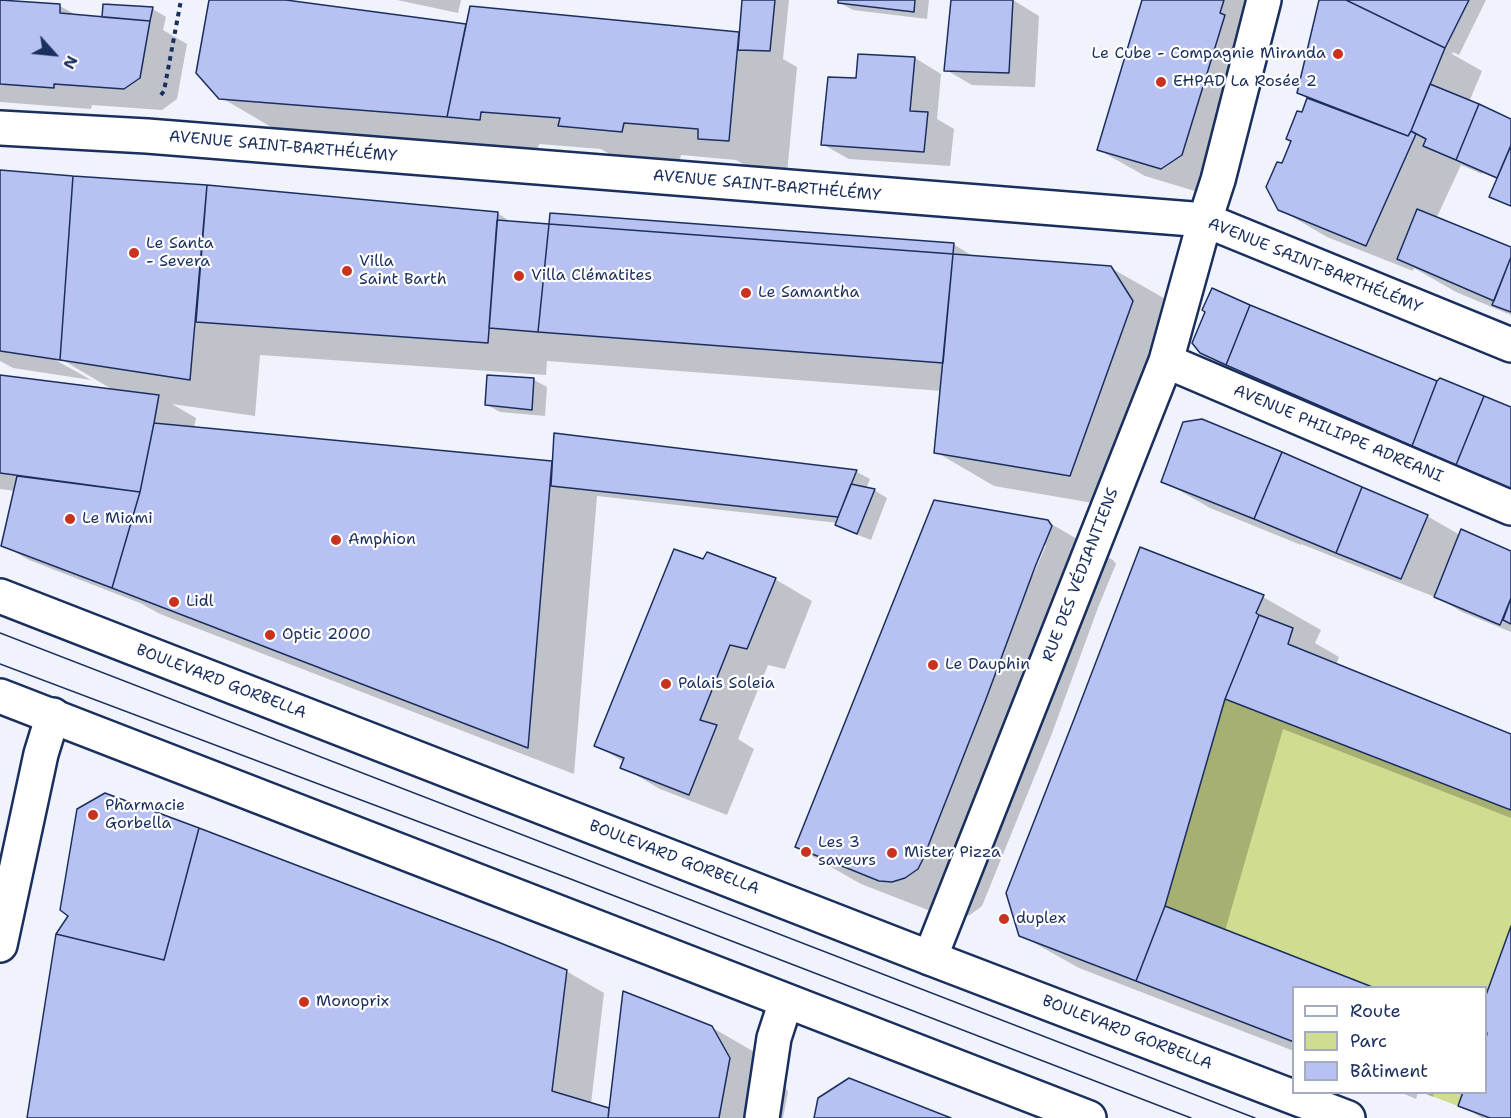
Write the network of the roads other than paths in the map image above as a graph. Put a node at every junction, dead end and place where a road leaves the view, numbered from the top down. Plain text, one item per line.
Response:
1 (1264, 0) edge
2 (0, 128) edge
3 (1205, 220) junction
4 (1511, 345) edge
5 (1166, 361) junction
6 (1511, 508) edge
7 (0, 596) edge
8 (0, 696) edge
9 (53, 715) junction
10 (0, 945) edge
11 (930, 958) junction
12 (786, 1001) junction
13 (1079, 1116) edge
14 (762, 1118) edge
15 (1348, 1118) edge

1 - 3 street, RUE DES VÉDIANTIENS
2 - 3 street, AVENUE SAINT-BARTHÉLÉMY
3 - 4 street, AVENUE SAINT-BARTHÉLÉMY
3 - 5 street, RUE DES VÉDIANTIENS
5 - 6 street, AVENUE PHILIPPE ADREANI
5 - 11 street, RUE DES VÉDIANTIENS
7 - 11 street, BOULEVARD GORBELLA
8 - 9 street
9 - 10 street
9 - 12 street
11 - 15 street, BOULEVARD GORBELLA
12 - 13 street
12 - 14 street

